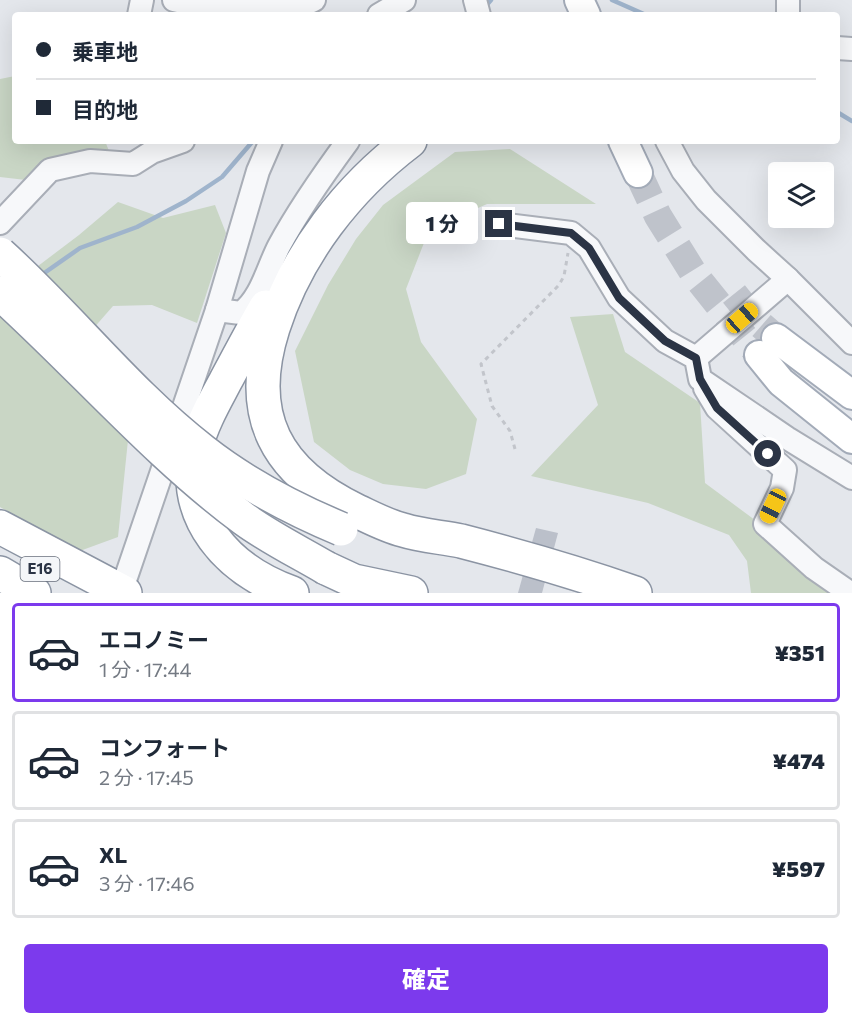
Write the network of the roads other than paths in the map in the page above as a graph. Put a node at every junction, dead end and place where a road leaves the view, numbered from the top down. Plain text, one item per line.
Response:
1 (314, 0) edge
2 (404, 0) edge
3 (183, 6) edge
4 (376, 9) edge
5 (259, 12) edge
6 (175, 144) edge
7 (270, 144) edge
8 (346, 144) edge
9 (380, 144) edge
10 (407, 144) edge
11 (629, 144) edge
12 (651, 155) edge
13 (0, 223) edge
14 (499, 224) dead end
15 (0, 254) edge
16 (788, 279) junction
17 (0, 293) edge
18 (216, 310) junction
19 (852, 343) edge
20 (698, 368) junction
21 (845, 405) edge
22 (852, 440) edge
23 (852, 478) edge
24 (0, 526) edge
25 (418, 534) junction
26 (0, 545) edge
27 (0, 573) edge
28 (597, 580) junction
29 (0, 586) edge
30 (124, 588) edge
31 (12, 593) edge
32 (34, 593) edge
33 (80, 593) edge
34 (292, 593) edge
35 (411, 593) edge
36 (635, 593) edge
37 (644, 593) edge
38 (850, 593) edge

1 - 5 street
2 - 4 street
3 - 5 street
6 - 13 street
7 - 18 street
8 - 18 street
9 - 34 highway
10 - 25 highway
11 - 12 main road
12 - 16 street
14 - 20 street
15 - 25 highway, bridge
16 - 19 street
16 - 20 street
17 - 35 highway, bridge
18 - 30 street
20 - 23 street
20 - 38 street
21 - 22 main road
24 - 30 highway
25 - 28 highway
26 - 33 highway, E16
27 - 32 highway, E16
28 - 36 highway
28 - 37 highway
29 - 31 highway

